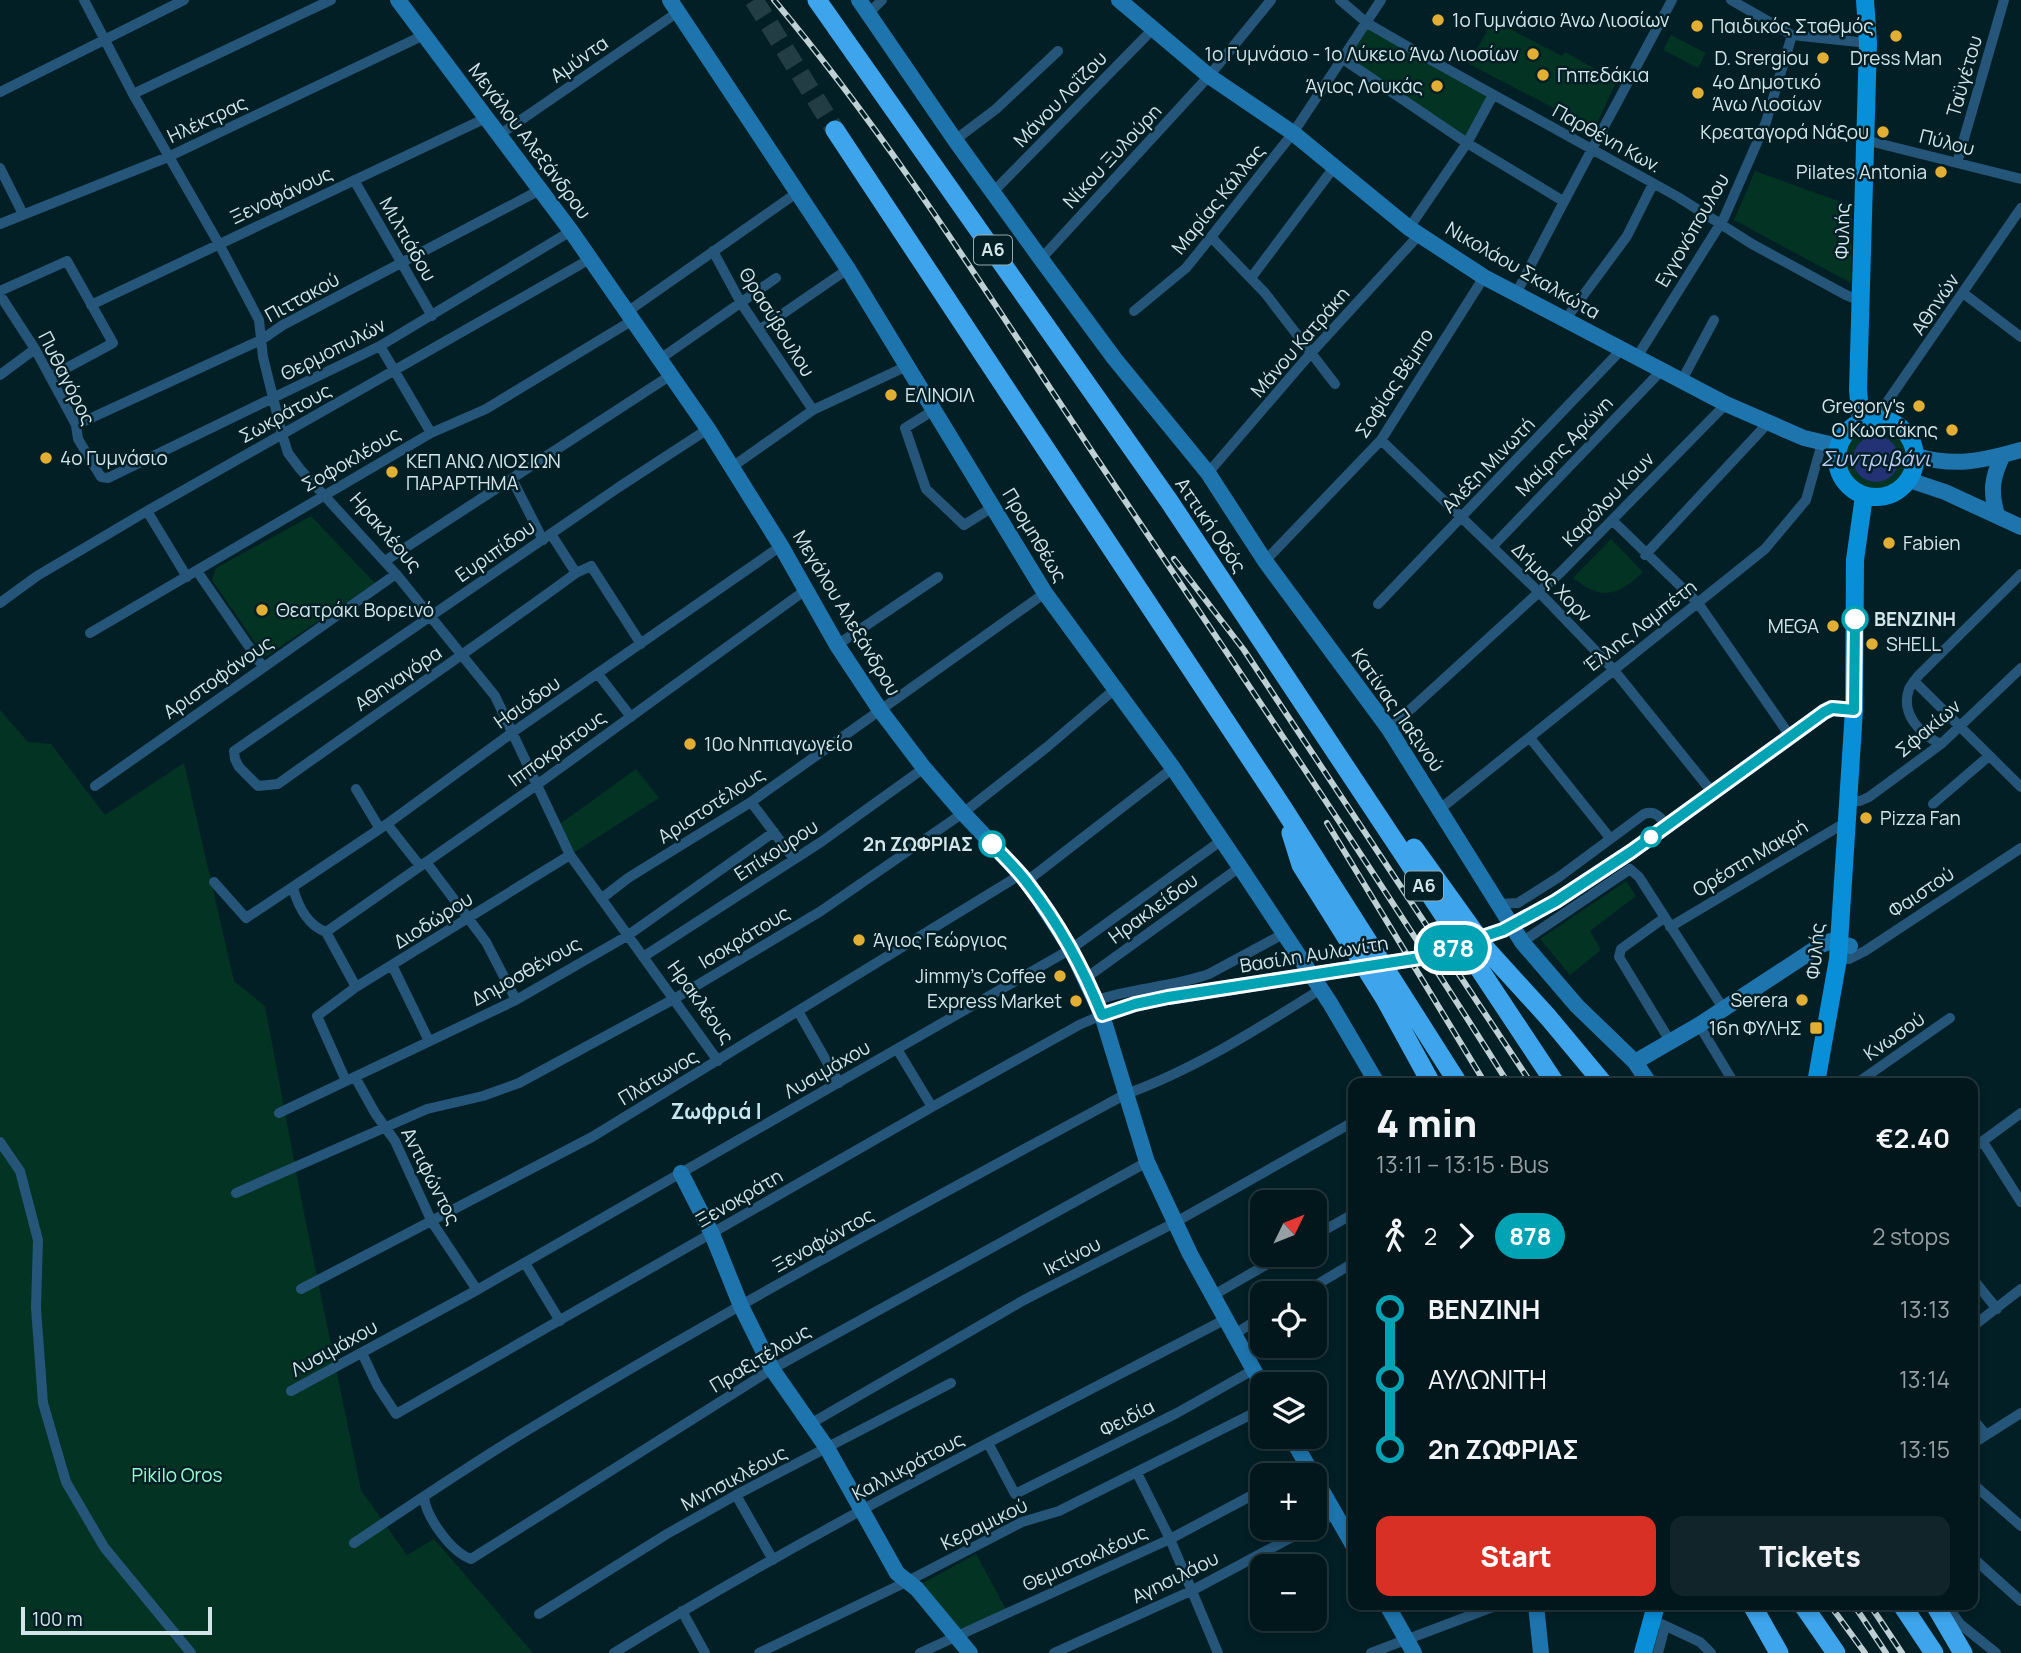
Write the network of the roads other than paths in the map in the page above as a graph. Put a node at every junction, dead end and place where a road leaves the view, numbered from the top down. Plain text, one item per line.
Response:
1 (83, 0) edge
2 (184, 0) edge
3 (331, 0) edge
4 (398, 0) edge
5 (817, 0) edge
6 (882, 0) edge
7 (1119, 0) edge
8 (1270, 0) edge
9 (1340, 0) edge
10 (1381, 0) edge
11 (1672, 0) edge
12 (1731, 0) edge
13 (1865, 0) edge
14 (2004, 0) edge
15 (674, 6) edge
16 (864, 7) edge
17 (1367, 23) junction
18 (1152, 30) junction
19 (424, 35) junction
20 (1792, 35) junction
21 (106, 41) junction
22 (1868, 43) junction
23 (1058, 51) dead end
24 (1343, 59) junction
25 (1209, 76) junction
26 (0, 92) edge
27 (133, 94) junction
28 (1493, 95) junction
29 (486, 118) junction
30 (835, 130) tunnel mouth
31 (1293, 133) junction
32 (499, 135) junction
33 (1865, 139) junction
34 (955, 140) junction
35 (1467, 143) junction
36 (1592, 150) junction
37 (168, 157) junction
38 (1957, 163) junction
39 (1335, 166) junction
40 (0, 169) edge
41 (2021, 179) edge
42 (354, 180) junction
43 (1653, 184) junction
44 (540, 190) junction
45 (798, 192) junction
46 (993, 192) junction
47 (1563, 201) junction
48 (2021, 208) edge
49 (23, 214) junction
50 (1721, 222) junction
51 (0, 224) edge
52 (571, 231) junction
53 (1414, 231) junction
54 (1212, 237) junction
55 (219, 244) junction
56 (713, 251) junction
57 (590, 259) junction
58 (1041, 259) junction
59 (402, 263) junction
60 (848, 269) junction
61 (1483, 277) junction
62 (776, 278) dead end
63 (1251, 278) junction
64 (0, 293) edge
65 (1964, 293) junction
66 (1516, 294) junction
67 (1861, 301) junction
68 (741, 303) junction
69 (91, 305) junction
70 (1134, 311) dead end
71 (432, 316) junction
72 (630, 316) junction
73 (1565, 320) junction
74 (1714, 320) dead end
75 (759, 330) junction
76 (2019, 331) edge
77 (261, 341) junction
78 (380, 346) junction
79 (34, 349) junction
80 (1311, 353) junction
81 (1630, 353) junction
82 (660, 359) junction
83 (907, 366) junction
84 (1662, 370) junction
85 (394, 372) junction
86 (0, 374) edge
87 (671, 375) junction
88 (50, 377) junction
89 (1682, 380) junction
90 (1335, 384) dead end
91 (273, 399) junction
92 (1726, 404) junction
93 (813, 410) junction
94 (934, 410) junction
95 (1868, 420) junction
96 (1769, 422) junction
97 (75, 425) junction
98 (708, 429) junction
99 (431, 433) junction
100 (282, 434) junction
101 (1381, 440) junction
102 (1830, 445) junction
103 (2021, 450) edge
104 (2003, 455) junction
105 (1916, 456) junction
106 (732, 467) junction
107 (1209, 473) junction
108 (101, 477) joint
109 (512, 479) junction
110 (1909, 480) junction
111 (325, 495) junction
112 (1864, 496) junction
113 (993, 507) junction
114 (147, 511) junction
115 (1997, 515) junction
116 (1461, 518) junction
117 (1612, 520) junction
118 (2021, 527) edge
119 (547, 537) junction
120 (781, 546) junction
121 (1492, 547) junction
122 (1646, 555) junction
123 (385, 561) junction
124 (1265, 561) junction
125 (197, 571) junction
126 (396, 573) junction
127 (576, 573) junction
128 (2021, 574) edge
129 (187, 578) junction
130 (938, 578) dead end
131 (807, 589) junction
132 (1539, 592) junction
133 (1045, 593) junction
134 (0, 603) edge
135 (1698, 603) junction
136 (1378, 604) dead end
137 (431, 618) junction
138 (90, 633) dead end
139 (641, 644) junction
140 (837, 645) junction
141 (462, 656) junction
142 (263, 667) junction
143 (2021, 668) edge
144 (1613, 669) junction
145 (598, 674) junction
146 (1914, 681) junction
147 (1293, 688) junction
148 (1115, 689) junction
149 (880, 710) junction
150 (1854, 710) junction
151 (631, 717) junction
152 (1960, 726) junction
153 (1388, 729) junction
154 (513, 733) junction
155 (1790, 736) junction
156 (1530, 738) junction
157 (1941, 744) junction
158 (234, 751) joint
159 (1990, 756) junction
160 (925, 768) junction
161 (1173, 768) junction
162 (538, 784) junction
163 (95, 786) dead end
164 (2021, 787) edge
165 (356, 789) dead end
166 (1712, 792) junction
167 (751, 802) junction
168 (1849, 802) junction
169 (1933, 804) dead end
170 (1283, 808) junction
171 (1440, 809) junction
172 (962, 813) junction
173 (1848, 821) junction
174 (1667, 825) junction
175 (383, 826) junction
176 (774, 832) junction
177 (1610, 838) junction
178 (1222, 840) junction
179 (2021, 848) edge
180 (570, 855) junction
181 (794, 859) junction
182 (423, 864) junction
183 (1240, 867) junction
184 (1023, 878) junction
185 (214, 882) dead end
186 (293, 888) junction
187 (601, 899) junction
188 (1497, 904) junction
189 (468, 919) junction
190 (1667, 922) junction
191 (326, 932) junction
192 (1285, 933) junction
193 (627, 936) junction
194 (1522, 943) junction
195 (1071, 949) junction
196 (1844, 952) junction
197 (643, 957) junction
198 (393, 967) junction
199 (1086, 978) junction
200 (356, 988) junction
201 (1321, 989) junction
202 (674, 999) junction
203 (516, 1000) junction
204 (1099, 1008) junction
205 (1723, 1008) junction
206 (798, 1011) junction
207 (317, 1016) joint
208 (1950, 1018) dead end
209 (1699, 1025) junction
210 (429, 1041) junction
211 (1670, 1041) junction
212 (897, 1049) junction
213 (718, 1061) junction
214 (1635, 1062) junction
215 (1374, 1078) edge
216 (1428, 1078) edge
217 (1455, 1078) edge
218 (1553, 1078) edge
219 (1599, 1078) edge
220 (1646, 1078) edge
221 (1731, 1078) edge
222 (1817, 1078) edge
223 (1827, 1078) edge
224 (1864, 1078) edge
225 (350, 1079) junction
226 (839, 1083) junction
227 (1126, 1094) junction
228 (932, 1107) junction
229 (279, 1113) dead end
230 (2021, 1113) edge
231 (1348, 1125) edge
232 (387, 1128) junction
233 (0, 1142) edge
234 (1983, 1142) junction
235 (1978, 1145) edge
236 (1147, 1162) junction
237 (681, 1173) junction
238 (236, 1193) dead end
239 (2021, 1202) edge
240 (1348, 1217) edge
241 (432, 1222) junction
242 (1174, 1223) junction
243 (1327, 1229) edge
244 (712, 1234) junction
245 (525, 1263) junction
246 (1262, 1267) edge
247 (1348, 1267) edge
248 (1324, 1281) edge
249 (1978, 1285) edge
250 (301, 1289) dead end
251 (2021, 1289) edge
252 (477, 1290) junction
253 (1212, 1296) junction
254 (741, 1306) junction
255 (1997, 1309) junction
256 (1224, 1320) junction
257 (560, 1321) junction
258 (1978, 1323) edge
259 (1250, 1324) edge
260 (1233, 1335) junction
261 (362, 1353) junction
262 (772, 1369) junction
263 (1253, 1370) joint
264 (951, 1383) dead end
265 (291, 1391) dead end
266 (1250, 1415) edge
267 (2020, 1416) edge
268 (810, 1424) junction
269 (1978, 1426) edge
270 (1986, 1436) junction
271 (1978, 1441) edge
272 (988, 1443) junction
273 (827, 1448) junction
274 (1137, 1473) junction
275 (1978, 1488) edge
276 (736, 1495) junction
277 (1250, 1496) edge
278 (424, 1497) junction
279 (1327, 1500) edge
280 (863, 1509) junction
281 (1335, 1514) junction
282 (1327, 1518) edge
283 (2021, 1526) edge
284 (1348, 1536) edge
285 (1170, 1539) junction
286 (1287, 1540) edge
287 (354, 1543) dead end
288 (773, 1560) junction
289 (1978, 1562) edge
290 (906, 1582) junction
291 (1193, 1590) junction
292 (2021, 1601) edge
293 (1390, 1610) edge
294 (1487, 1610) edge
295 (1537, 1610) edge
296 (1755, 1610) edge
297 (1806, 1610) edge
298 (1905, 1610) edge
299 (1938, 1610) edge
300 (1950, 1610) edge
301 (682, 1611) junction
302 (538, 1614) dead end
303 (1658, 1614) edge
304 (957, 1635) junction
305 (1410, 1646) edge
306 (191, 1653) edge
307 (614, 1653) edge
308 (705, 1653) edge
309 (759, 1653) edge
310 (920, 1653) edge
311 (970, 1653) edge
312 (1054, 1653) edge
313 (1218, 1653) edge
314 (1371, 1653) edge
315 (1541, 1653) edge
316 (1643, 1653) edge
317 (1658, 1653) edge
318 (1712, 1653) edge
319 (1779, 1653) edge
320 (1836, 1653) edge
321 (1934, 1653) edge
322 (1963, 1653) edge
323 (1996, 1653) edge

1 - 21 street, Ηρακλέους
2 - 21 street
3 - 27 street
4 - 19 street, Μεγάλου Αλεξάνδρου
5 - 147 highway, Αττική Οδός / Α6
6 - 16 street
7 - 18 street, Νικολάου Σκαλκώτα
8 - 25 street, Νίκου Ξυλούρη
9 - 17 street, Παρθένη Κων.
10 - 17 street, Μαρίας Κάλλας
11 - 36 street
12 - 20 street
13 - 22 main road, Φυλής
14 - 38 street, Ταϋγέτου
15 - 32 street, Αμύντα
15 - 45 street, Προμηθέως
16 - 34 street, Κατίνας Παξινού
17 - 24 street, Μαρίας Κάλλας
17 - 28 street, Παρθένη Κων.
18 - 25 street, Νικολάου Σκαλκώτα
18 - 46 street, Μάνου Λοΐζου
19 - 29 street, Μεγάλου Αλεξάνδρου
19 - 37 street, Ηλέκτρας
20 - 22 street
20 - 50 street, Εγγονόπουλου
21 - 26 street
21 - 27 street, Ηρακλέους
22 - 33 main road, Φυλής
23 - 34 street
24 - 31 street, Μαρίας Κάλλας
24 - 35 street
25 - 31 street, Νικολάου Σκαλκώτα
25 - 58 street, Νίκου Ξυλούρη
27 - 37 street, Ηρακλέους
28 - 35 street, Μάνου Κατράκη
28 - 36 street, Παρθένη Κων.
29 - 32 street, Μεγάλου Αλεξάνδρου
29 - 42 street, Ξενοφάνους
30 - 170 highway
31 - 39 street, Νικολάου Σκαλκώτα
31 - 54 street, Μαρίας Κάλλας
32 - 44 street, Μεγάλου Αλεξάνδρου
33 - 38 street, Πύλου
33 - 67 main road, Φυλής
34 - 46 street, Κατίνας Παξινού
35 - 47 street
35 - 53 street, Μάνου Κατράκη
36 - 43 street, Παρθένη Κων.
36 - 47 street
37 - 49 street, Ηλέκτρας
37 - 55 street, Ηρακλέους
38 - 41 street, Πύλου
39 - 53 street, Νικολάου Σκαλκώτα
39 - 63 street
40 - 49 street
42 - 55 street, Ξενοφάνους
42 - 59 street, Μιλτιάδου
43 - 50 street, Παρθένη Κων.
43 - 73 street
44 - 52 street, Μεγάλου Αλεξάνδρου
44 - 59 street, Πιττακού
45 - 56 street, Σοφοκλέους
45 - 60 street, Προμηθέως
46 - 58 street, Κατίνας Παξινού
47 - 66 street
48 - 65 street, Αθηνών
49 - 51 street, Ηλέκτρας
50 - 67 street, Παρθένη Κων.
50 - 81 street, Εγγονόπουλου
52 - 57 street, Μεγάλου Αλεξάνδρου
52 - 71 street, Θερμοπυλών
53 - 61 street, Νικολάου Σκαλκώτα
53 - 80 street, Μάνου Κατράκη
54 - 63 street
54 - 70 street, Μαρίας Κάλλας
55 - 69 street, Ξενοφάνους
55 - 77 street, Ηρακλέους
56 - 68 street, Θρασύβουλου
56 - 72 street, Σοφοκλέους
57 - 72 street, Μεγάλου Αλεξάνδρου
57 - 85 street, Σωκράτους
58 - 107 street, Κατίνας Παξινού
59 - 71 street, Μιλτιάδου
59 - 77 street, Πιττακού
60 - 75 street
60 - 83 street, Προμηθέως
61 - 66 street, Νικολάου Σκαλκώτα
61 - 101 street, Σοφίας Βέμπο
62 - 68 street
63 - 80 street
64 - 69 street
64 - 79 street, Πυθαγόρος
65 - 76 street
65 - 95 street, Αθηνών
66 - 73 street, Νικολάου Σκαλκώτα
67 - 95 main road, Φυλής
68 - 75 street, Θρασύβουλου
68 - 82 street
69 - 88 street
71 - 78 street, Θερμοπυλών
72 - 82 street, Μεγάλου Αλεξάνδρου
72 - 99 street, Σοφοκλέους
73 - 81 street, Νικολάου Σκαλκώτα
74 - 89 street
75 - 93 street, Θρασύβουλου
77 - 91 street, Ηρακλέους
77 - 97 street, Πιττακού
78 - 85 street
78 - 91 street, Θερμοπυλών
79 - 86 street
79 - 88 street, Πυθαγόρος
80 - 90 street
80 - 107 street, Μάνου Κατράκη
81 - 84 street, Νικολάου Σκαλκώτα
81 - 116 street, Αλέξη Μινωτή
82 - 87 street, Μεγάλου Αλεξάνδρου
83 - 93 street
83 - 94 street, Προμηθέως
84 - 89 street, Νικολάου Σκαλκώτα
84 - 121 street, Μαίρης Αρώνη
85 - 99 street
85 - 100 street, Σωκράτους
87 - 98 street, Μεγάλου Αλεξάνδρου
87 - 109 street
88 - 97 street, Πυθαγόρος
89 - 92 street, Νικολάου Σκαλκώτα
91 - 100 street, Ηρακλέους
91 - 108 street, Θερμοπυλών
92 - 96 street, Νικολάου Σκαλκώτα
92 - 117 street, Καρόλου Κουν
93 - 106 street
94 - 113 street, Προμηθέως
94 - 113 street
95 - 102 main road
95 - 105 main road
96 - 102 street, Νικολάου Σκαλκώτα
96 - 122 street
97 - 108 street, Πυθαγόρος
98 - 106 street, Μεγάλου Αλεξάνδρου
98 - 119 street, Ευριπίδου
99 - 111 street, Σοφοκλέους
100 - 111 street, Ηρακλέους
100 - 114 street, Σωκράτους
101 - 116 street, Δήμος Χορν
101 - 124 street, Σοφίας Βέμπο
102 - 112 main road
102 - 135 street, Έλλης Λαμπέτη
103 - 104 street
104 - 105 street
104 - 115 street
105 - 110 main road
106 - 120 street, Μεγάλου Αλεξάνδρου
107 - 124 street, Κατίνας Παξινού
109 - 119 street
109 - 123 street
110 - 112 main road
110 - 115 street
111 - 123 street, Ηρακλέους
111 - 125 street, Σοφοκλέους
112 - 150 main road, Φυλής
113 - 133 street, Προμηθέως
114 - 129 street
114 - 134 street, Σωκράτους
115 - 118 street
116 - 121 street, Δήμος Χορν
116 - 136 street, Αλέξη Μινωτή
117 - 122 street
117 - 132 street, Καρόλου Κουν
119 - 127 street
119 - 137 street, Ευριπίδου
120 - 131 street, Μεγάλου Αλεξάνδρου
120 - 139 street, Ησιόδου
121 - 132 street, Δήμος Χορν
122 - 135 street
123 - 126 street, Ηρακλέους
124 - 153 street, Κατίνας Παξινού
125 - 129 street, Σοφοκλέους
125 - 142 street
126 - 137 street, Ηρακλέους
126 - 142 street, Αριστοφάνους
127 - 139 street, Αθηναγόρα
127 - 141 street, Αθηναγόρα
128 - 146 street
129 - 138 street, Σοφοκλέους
130 - 140 street
131 - 140 street, Μεγάλου Αλεξάνδρου
131 - 151 street, Ιπποκράτους
132 - 144 street, Δήμος Χορν
132 - 153 street, Καρόλου Κουν
133 - 148 street, Προμηθέως
133 - 149 street, Αριστοτέλους
135 - 144 street, Έλλης Λαμπέτη
135 - 155 street
137 - 141 street, Ηρακλέους
137 - 158 street, Ευριπίδου
139 - 145 street, Ησιόδου
140 - 149 street, Μεγάλου Αλεξάνδρου
141 - 154 street, Ηρακλέους
141 - 158 street, Αθηναγόρα
142 - 163 street, Αριστοφάνους
143 - 152 street, Σφακίων
144 - 156 street, Έλλης Λαμπέτη
144 - 166 street, Δήμος Χορν
145 - 151 street
145 - 154 street, Ησιόδου
146 - 152 street
146 - 157 street
147 - 218 highway, Αττική Οδός / Α6
147 - 219 highway
148 - 161 street, Προμηθέως
148 - 172 street, Ισοκράτους
149 - 160 street, Μεγάλου Αλεξάνδρου
149 - 167 street, Αριστοτέλους
150 - 155 street, Βασίλη Αυλωνίτη
150 - 168 main road, Φυλής
151 - 162 street, Ιπποκράτους
152 - 157 street, Σφακίων
152 - 159 street
153 - 171 street, Κατίνας Παξινού
154 - 162 street, Ηρακλέους
154 - 175 street, Ησιόδου
155 - 166 street, Βασίλη Αυλωνίτη
156 - 171 street, Έλλης Λαμπέτη
156 - 177 street
157 - 168 street, Σφακίων
159 - 164 street
159 - 169 street
160 - 172 street, Μεγάλου Αλεξάνδρου
160 - 181 street, Επίκουρου
161 - 178 street, Προμηθέως
161 - 184 street, Πλάτωνος
162 - 180 street, Ηρακλέους
162 - 182 street, Ιπποκράτους
165 - 175 street
166 - 174 street, Βασίλη Αυλωνίτη
167 - 176 street
167 - 187 street, Αριστοτέλους
168 - 173 main road, Φυλής
170 - 216 highway
170 - 217 highway
171 - 188 street, Κατίνας Παξινού
172 - 184 street, Μεγάλου Αλεξάνδρου
172 - 202 street, Ισοκράτους
173 - 190 street, Ορέστη Μακρή
173 - 196 main road, Φυλής
174 - 177 street
174 - 204 street, Βασίλη Αυλωνίτη
175 - 182 street
175 - 186 street, Ησιόδου
176 - 181 street
176 - 193 street, Δημοσθένους
177 - 188 street
178 - 183 street, Προμηθέως
178 - 195 street, Λυσιμάχου
179 - 196 street, Φαιστού
180 - 187 street, Ηρακλέους
180 - 189 street, Διοδώρου
181 - 197 street, Επίκουρου
182 - 189 street
182 - 191 street, Ιπποκράτους
183 - 192 street, Προμηθέως
183 - 199 street, Ηρακλείδου
184 - 195 street, Μεγάλου Αλεξάνδρου
184 - 206 street, Πλάτωνος
185 - 186 street, Ησιόδου
186 - 191 street
187 - 193 street, Ηρακλέους
188 - 194 street, Κατίνας Παξινού
189 - 198 street, Διοδώρου
189 - 203 street
190 - 194 street
190 - 205 street
190 - 211 street, Ορέστη Μακρή
191 - 200 street
192 - 201 street, Προμηθέως
192 - 204 street, Ξενοκράτη
193 - 197 street, Ηρακλέους
193 - 203 street, Δημοσθένους
194 - 214 street, Κατίνας Παξινού
195 - 199 street, Μεγάλου Αλεξάνδρου
195 - 212 street, Λυσιμάχου
196 - 205 street
196 - 222 main road, Φυλής
196 - 223 main road, Φυλής
197 - 202 street, Ηρακλέους
198 - 200 street, Διοδώρου
198 - 210 street
199 - 204 street, Μεγάλου Αλεξάνδρου
200 - 207 street, Διοδώρου
201 - 215 street, Προμηθέως
201 - 227 street, Ξενοφώντος
202 - 213 street, Ηρακλέους
202 - 232 street, Ισοκράτους
203 - 210 street, Δημοσθένους
204 - 227 street, Μεγάλου Αλεξάνδρου
204 - 228 street, Ξενοκράτη
205 - 209 street
206 - 213 street, Πλάτωνος
206 - 226 street
207 - 225 street, Αντιφώντος
208 - 224 street, Κνωσού
209 - 211 street
209 - 221 street
210 - 225 street, Δημοσθένους
211 - 214 street
212 - 226 street, Λυσιμάχου
212 - 228 street
213 - 241 street, Πλάτωνος
214 - 220 street, Κατίνας Παξινού
225 - 229 street, Δημοσθένους
225 - 232 street, Αντιφώντος
226 - 237 street, Λυσιμάχου
227 - 236 street, Μεγάλου Αλεξάνδρου
227 - 254 street, Ξενοφώντος
228 - 244 street, Ξενοκράτη
230 - 234 street
231 - 242 street, Ικτίνου
232 - 238 street, Ισοκράτους
232 - 241 street, Αντιφώντος
233 - 306 street
234 - 235 street
234 - 239 street
236 - 242 street, Μεγάλου Αλεξάνδρου
236 - 262 street, Πραξιτέλους
237 - 244 street
237 - 245 street, Λυσιμάχου
240 - 243 street
241 - 250 street, Πλάτωνος
241 - 252 street, Αντιφώντος
242 - 253 street, Μεγάλου Αλεξάνδρου
242 - 268 street, Ικτίνου
244 - 254 street
244 - 257 street, Ξενοκράτη
245 - 252 street, Λυσιμάχου
245 - 257 street
246 - 253 street
247 - 248 street
249 - 255 street
251 - 255 street
252 - 261 street, Λυσιμάχου
253 - 256 street, Μεγάλου Αλεξάνδρου
254 - 262 street
254 - 278 street, Ξενοφώντος
255 - 258 street
256 - 260 street, Μεγάλου Αλεξάνδρου
256 - 272 street, Καλλικράτους
257 - 261 street, Ξενοκράτη
259 - 260 street
260 - 263 street, Μεγάλου Αλεξάνδρου
261 - 265 street, Λυσιμάχου
262 - 268 street
262 - 278 street, Πραξιτέλους
263 - 272 street, Φειδία
264 - 273 street, Μνησικλέους
266 - 274 street, Κεραμικού
267 - 270 street
268 - 273 street
269 - 270 street
270 - 271 street
272 - 280 street, Καλλικράτους
273 - 276 street, Μνησικλέους
273 - 280 street
274 - 285 street
274 - 290 street, Κεραμικού
275 - 283 street
276 - 288 street
276 - 302 street, Μνησικλέους
277 - 285 street, Θεμιστοκλέους
278 - 287 street, Ξενοφώντος
279 - 281 street
280 - 288 street, Καλλικράτους
280 - 290 street
281 - 282 street
281 - 284 street
285 - 291 street
285 - 304 street, Θεμιστοκλέους
286 - 291 street, Αγησιλάου
288 - 301 street, Καλλικράτους
289 - 292 street
290 - 304 street
290 - 309 street, Κεραμικού
291 - 312 street, Αγησιλάου
291 - 313 street
293 - 305 street
294 - 305 street
295 - 315 street
296 - 319 highway
297 - 320 highway
298 - 321 highway
299 - 322 highway
300 - 323 street
301 - 307 street, Καλλικράτους
301 - 308 street
303 - 316 main road
303 - 317 street
303 - 318 street
304 - 310 street, Θεμιστοκλέους
304 - 311 street
305 - 314 street

